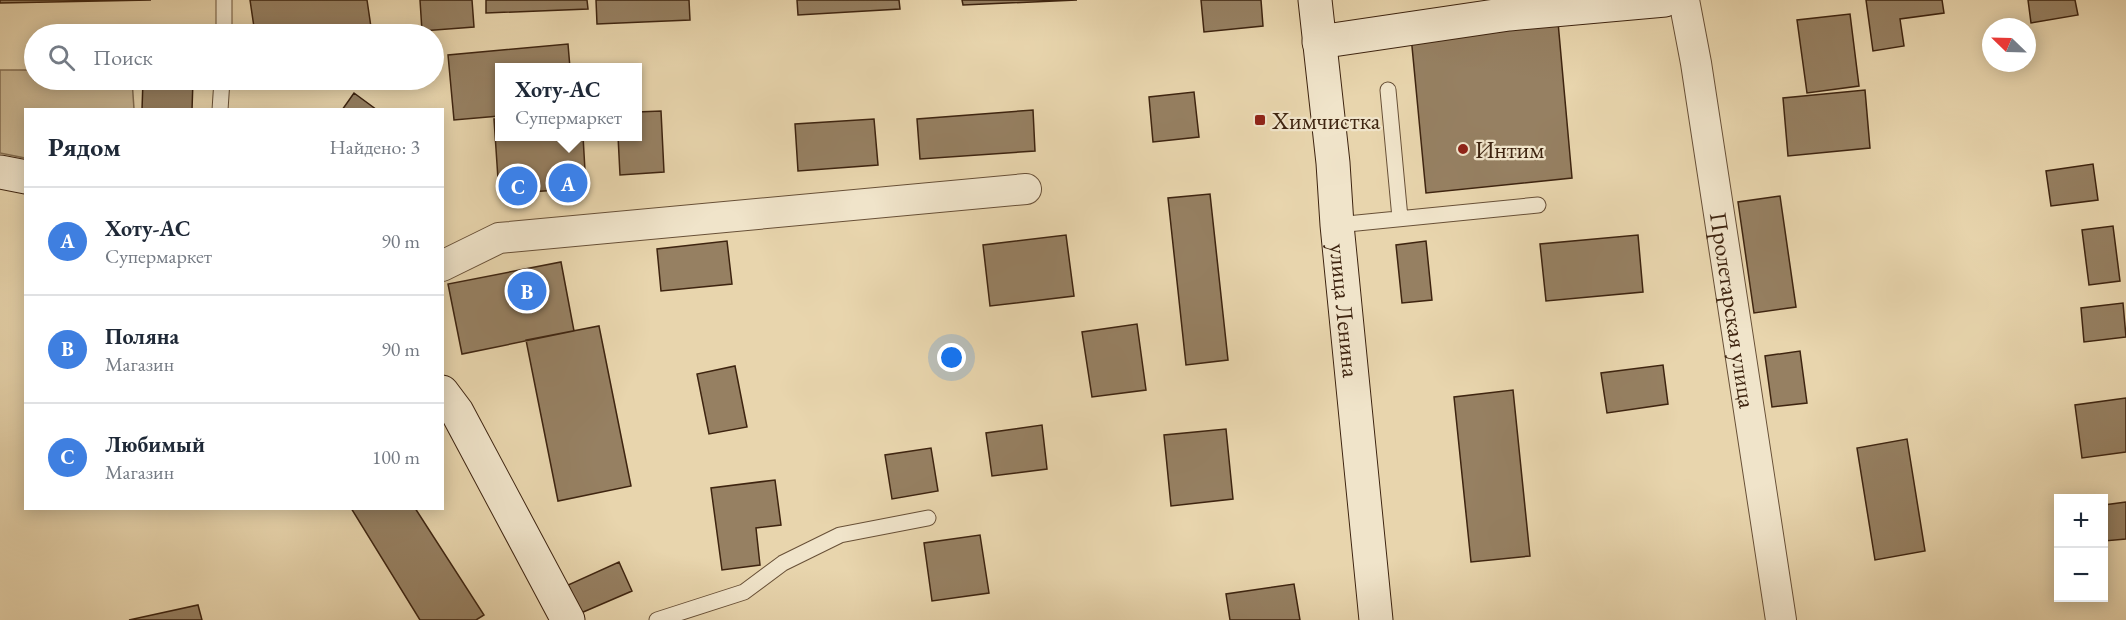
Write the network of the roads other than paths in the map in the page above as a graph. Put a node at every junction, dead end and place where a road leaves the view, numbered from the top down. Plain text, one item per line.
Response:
1 (224, 0) edge
2 (1315, 0) edge
3 (1665, 0) edge
4 (1684, 0) edge
5 (1509, 7) edge
6 (224, 24) edge
7 (1319, 42) junction
8 (221, 90) edge
9 (1388, 90) dead end
10 (220, 108) edge
11 (0, 172) edge
12 (24, 177) edge
13 (1026, 189) dead end
14 (1538, 205) dead end
15 (1400, 218) junction
16 (1337, 225) junction
17 (444, 265) edge
18 (444, 395) edge
19 (928, 518) dead end
20 (568, 620) edge
21 (657, 620) edge
22 (1376, 620) edge
23 (1781, 620) edge

1 - 6 lane
2 - 7 main road, улица Ленина
3 - 5 main road
4 - 23 street, Пролетарская улица
5 - 7 main road
7 - 16 main road, улица Ленина
8 - 10 lane
9 - 15 lane
11 - 12 main road
13 - 17 street
14 - 15 lane
15 - 16 lane
16 - 22 main road, улица Ленина
18 - 20 main road
19 - 21 lane

